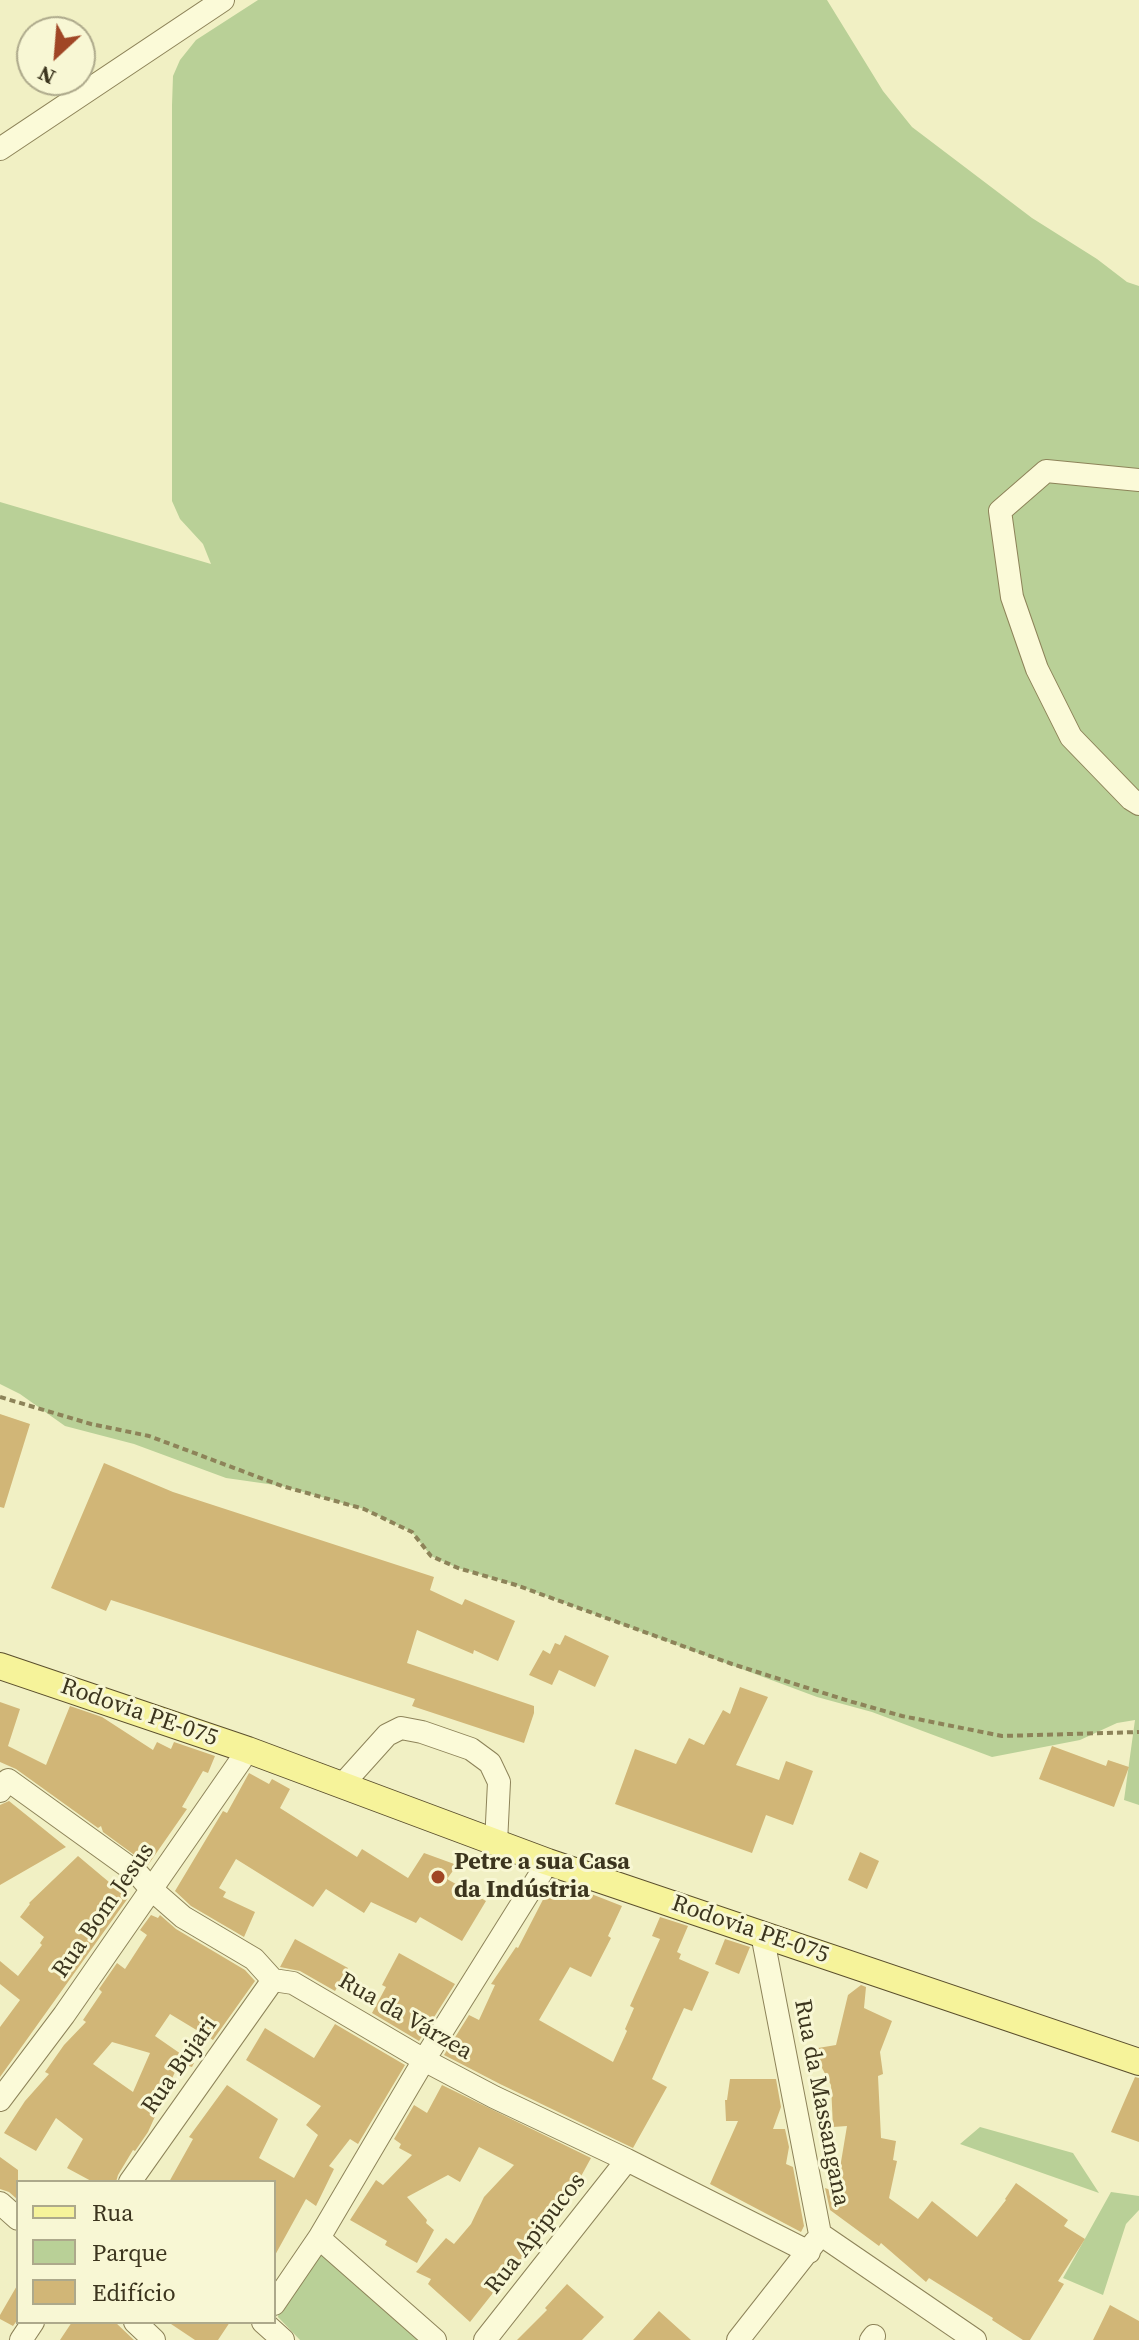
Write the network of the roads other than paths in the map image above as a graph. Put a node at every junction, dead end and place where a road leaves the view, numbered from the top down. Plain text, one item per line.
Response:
1 (223, 0) edge
2 (0, 149) edge
3 (1139, 480) edge
4 (1139, 804) edge
5 (0, 1666) edge
6 (248, 1750) junction
7 (342, 1785) junction
8 (4, 1786) edge
9 (496, 1843) junction
10 (548, 1862) junction
11 (151, 1889) junction
12 (762, 1934) junction
13 (273, 1980) junction
14 (424, 2060) junction
15 (1139, 2062) edge
16 (0, 2100) edge
17 (627, 2160) junction
18 (131, 2180) edge
19 (0, 2203) edge
20 (16, 2217) edge
21 (319, 2238) junction
22 (814, 2243) junction
23 (276, 2301) edge
24 (137, 2324) edge
25 (261, 2324) edge
26 (265, 2324) edge
27 (154, 2340) edge
28 (248, 2340) edge
29 (283, 2340) edge
30 (435, 2340) edge
31 (485, 2340) edge
32 (738, 2340) edge
33 (975, 2340) edge

1 - 2 street
3 - 4 street
5 - 6 main road, Rodovia PE-075
6 - 7 main road, Rodovia PE-075
6 - 11 street, Rua Bom Jesus
7 - 9 main road, Rodovia PE-075
7 - 9 street
8 - 11 street, Rua da Várzea
9 - 10 main road, Rodovia PE-075
10 - 12 main road, Rodovia PE-075
10 - 14 street
11 - 13 street, Rua da Várzea
11 - 16 street, Rua Bom Jesus
12 - 15 main road, Rodovia PE-075
12 - 22 street, Rua da Massangana
13 - 14 street, Rua da Várzea
13 - 18 street, Rua Bujari
14 - 17 street, Rua da Várzea
14 - 21 street
17 - 22 street, Rua da Várzea
17 - 31 street, Rua Apipucos
19 - 20 street
21 - 23 street
21 - 30 street
22 - 32 street
22 - 33 street, Rua da Várzea
24 - 27 street
25 - 28 street
26 - 29 street

